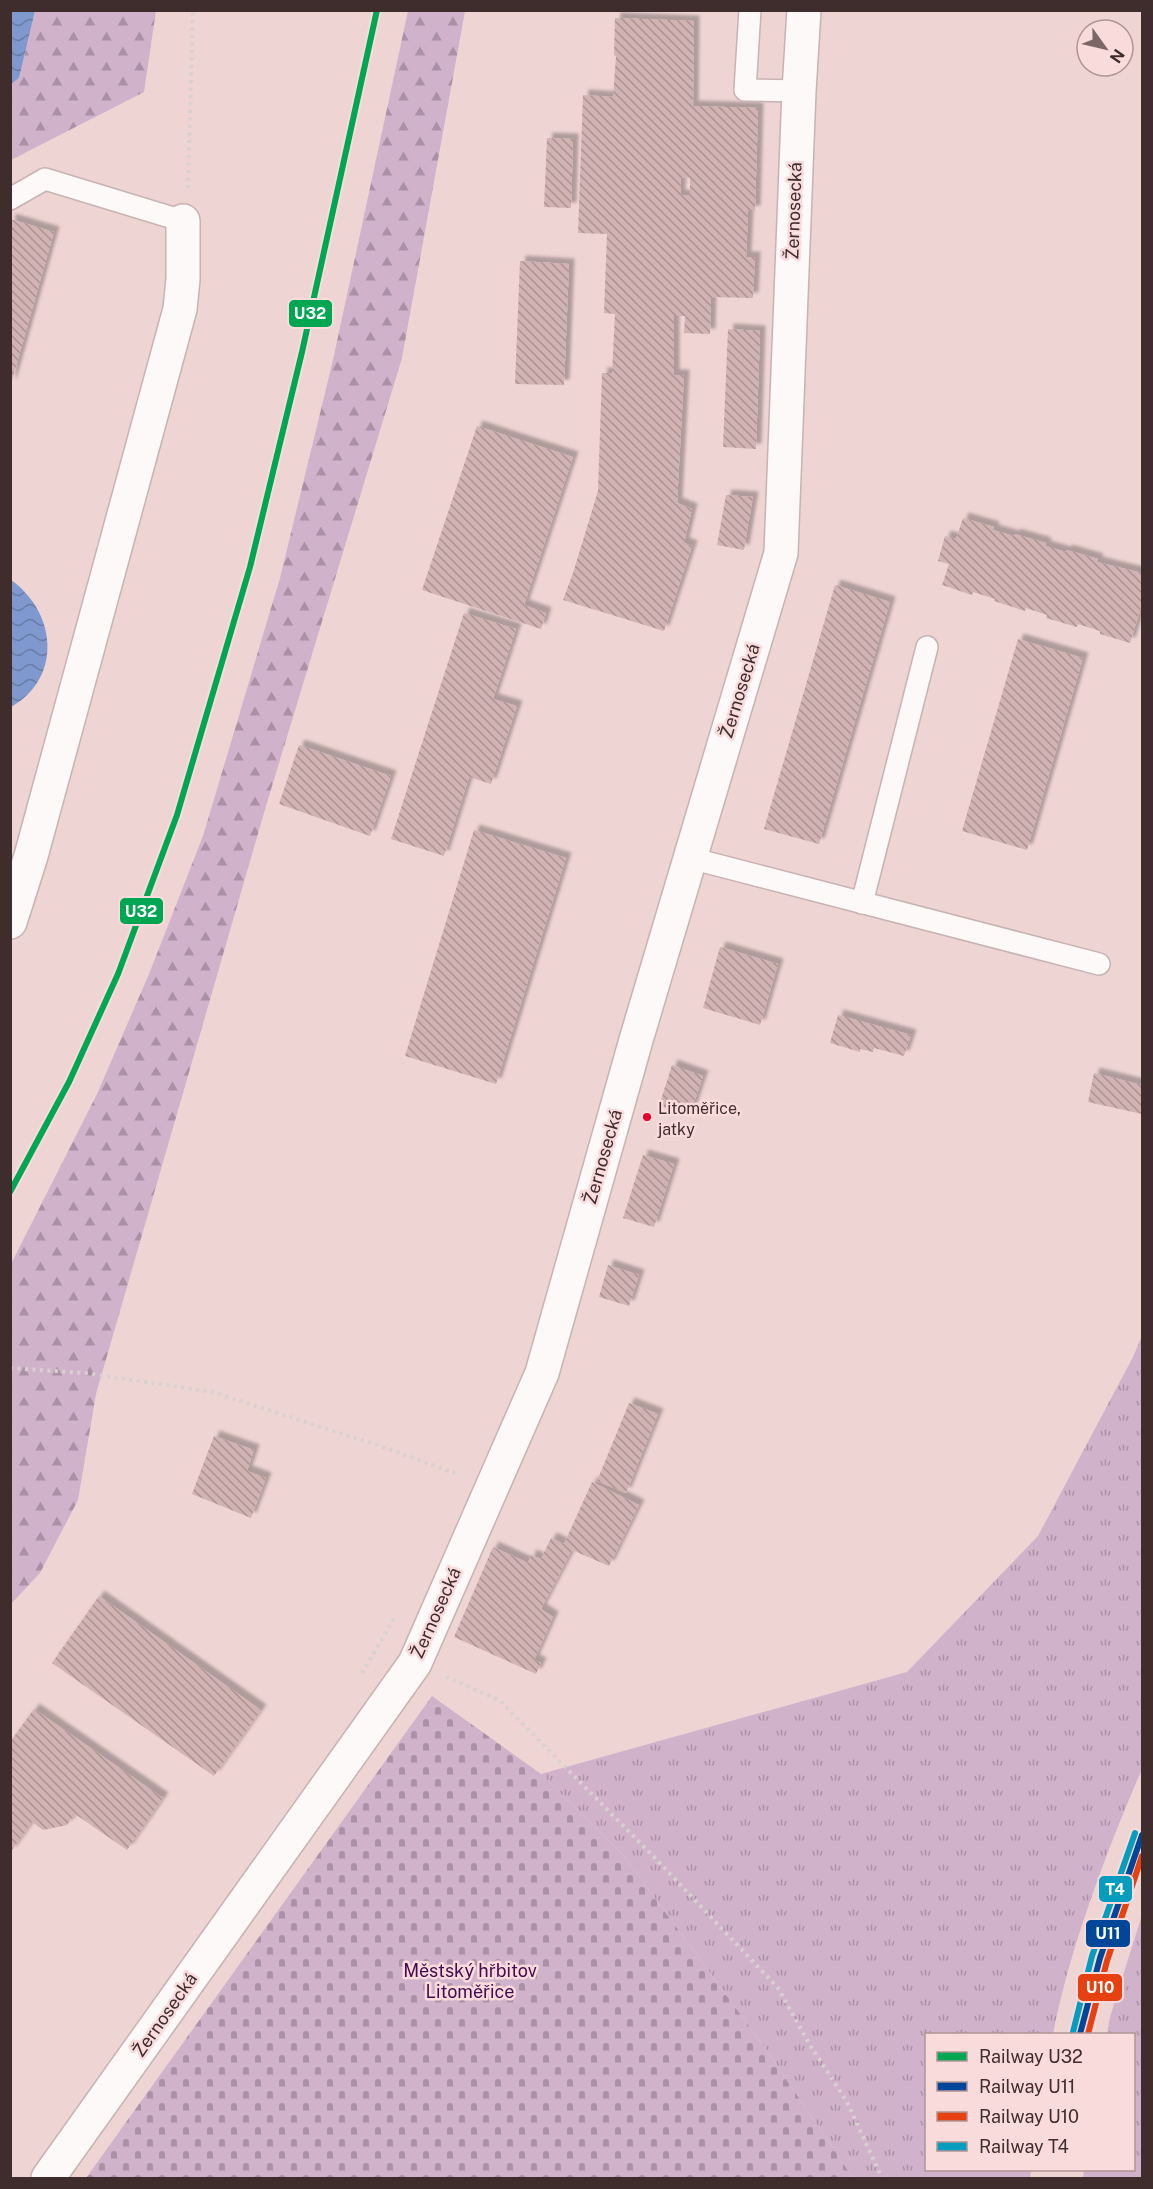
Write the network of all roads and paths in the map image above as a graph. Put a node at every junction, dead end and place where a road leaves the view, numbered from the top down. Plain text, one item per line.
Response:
1 (193, 10) edge
2 (750, 10) edge
3 (804, 10) edge
4 (799, 91) junction
5 (10, 199) edge
6 (183, 221) junction
7 (927, 647) dead end
8 (690, 858) junction
9 (862, 903) junction
10 (10, 922) edge
11 (1099, 964) dead end
12 (10, 1368) edge
13 (491, 1487) junction
14 (399, 1609) dead end
15 (415, 1663) junction
16 (360, 1677) dead end
17 (48, 2178) edge
18 (882, 2178) edge

1 - 6 path
2 - 4 lane
3 - 4 main road, Žernosecká
4 - 8 main road, Žernosecká
5 - 6 lane
6 - 10 main road
7 - 9 lane
8 - 9 lane
8 - 13 main road, Žernosecká
9 - 11 lane
12 - 13 path
13 - 15 main road, Žernosecká
14 - 16 path
15 - 17 main road, Žernosecká
15 - 18 path

